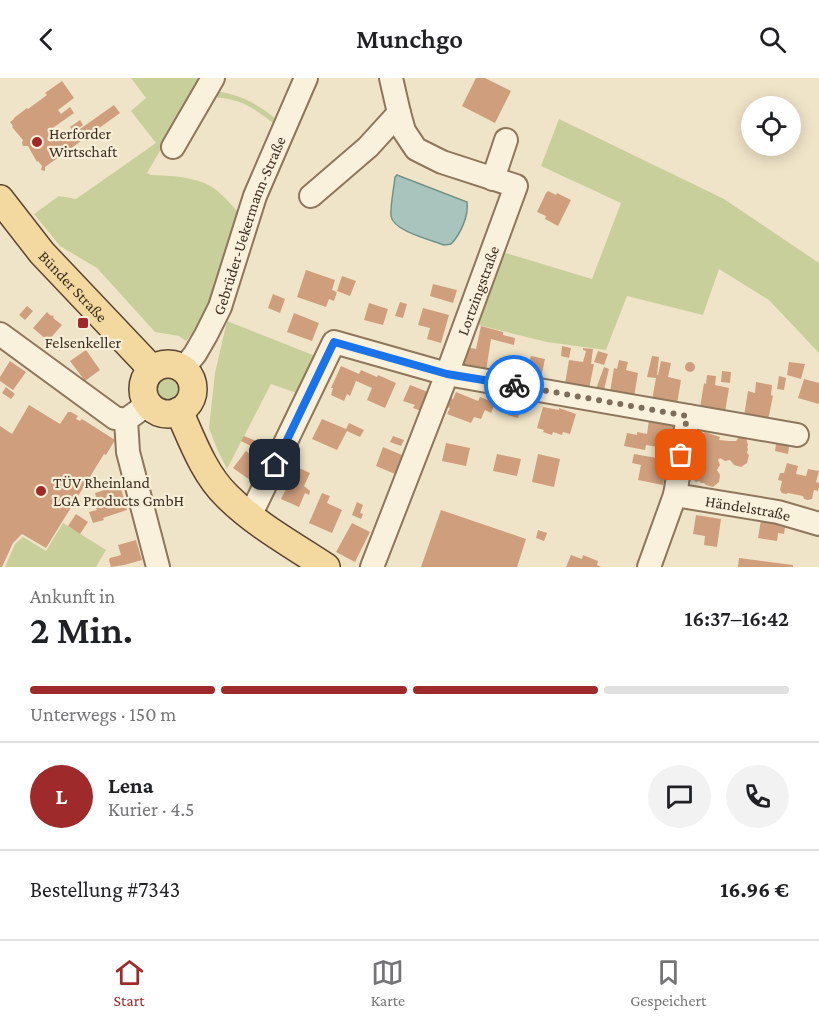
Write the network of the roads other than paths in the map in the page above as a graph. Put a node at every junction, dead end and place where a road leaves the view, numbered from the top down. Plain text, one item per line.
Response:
1 (213, 78) edge
2 (306, 78) edge
3 (391, 78) edge
4 (399, 113) junction
5 (506, 140) dead end
6 (173, 147) dead end
7 (493, 179) junction
8 (310, 196) dead end
9 (0, 199) edge
10 (0, 334) edge
11 (152, 369) junction
12 (183, 369) junction
13 (447, 374) junction
14 (148, 404) junction
15 (180, 411) junction
16 (687, 416) junction
17 (126, 420) junction
18 (797, 435) dead end
19 (675, 495) junction
20 (250, 516) junction
21 (819, 524) edge
22 (158, 567) edge
23 (326, 567) edge
24 (372, 567) edge
25 (649, 567) edge

1 - 6 street
2 - 12 street, Gebrüder-Uekermann-Straße
3 - 4 street, Lortzingstraße
4 - 7 street, Lortzingstraße
4 - 8 street
5 - 7 street
7 - 13 street, Lortzingstraße
9 - 11 main road, Bünder Straße
10 - 17 street
11 - 12 main road
11 - 14 main road
12 - 15 main road
13 - 16 street
13 - 20 street
13 - 24 street, Lortzingstraße
14 - 15 main road
14 - 17 street
15 - 20 main road
16 - 18 street
16 - 19 street
17 - 22 street
19 - 21 street, Händelstraße
19 - 25 street
20 - 23 main road

